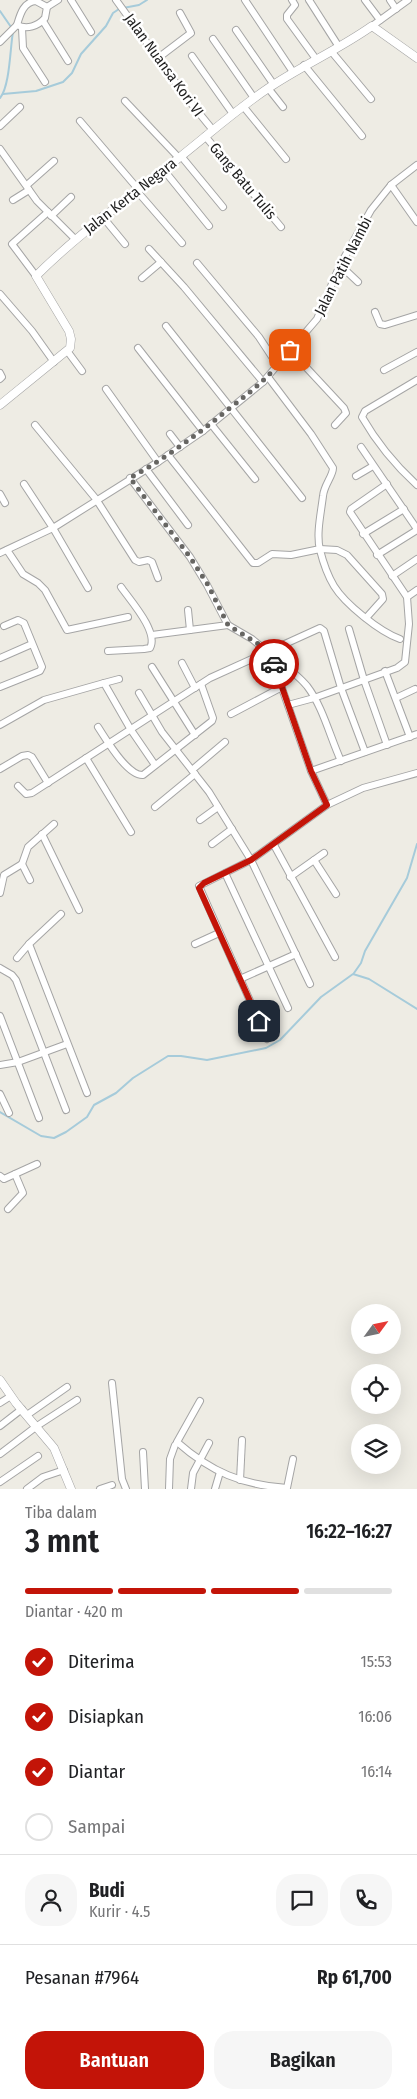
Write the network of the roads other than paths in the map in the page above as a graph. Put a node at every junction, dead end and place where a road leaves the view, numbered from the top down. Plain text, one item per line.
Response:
1 (58, 0) edge
2 (71, 0) edge
3 (116, 0) edge
4 (246, 0) edge
5 (292, 0) edge
6 (309, 0) edge
7 (364, 0) edge
8 (390, 0) edge
9 (408, 0) edge
10 (29, 1) edge
11 (47, 7) junction
12 (396, 9) junction
13 (180, 13) dead end
14 (380, 20) junction
15 (43, 21) junction
16 (372, 26) junction
17 (17, 27) junction
18 (236, 30) dead end
19 (91, 32) dead end
20 (2, 37) edge
21 (213, 39) dead end
22 (340, 47) junction
23 (331, 52) junction
24 (192, 56) dead end
25 (158, 58) junction
26 (417, 58) edge
27 (316, 59) junction
28 (68, 62) dead end
29 (304, 65) junction
30 (293, 72) junction
31 (45, 82) dead end
32 (271, 86) junction
33 (254, 98) junction
34 (371, 99) dead end
35 (125, 101) dead end
36 (242, 106) junction
37 (20, 107) dead end
38 (282, 108) dead end
39 (233, 114) junction
40 (80, 121) dead end
41 (0, 126) edge
42 (212, 129) junction
43 (205, 136) junction
44 (362, 136) dead end
45 (0, 149) edge
46 (180, 157) junction
47 (286, 159) dead end
48 (54, 161) dead end
49 (417, 165) edge
50 (164, 169) junction
51 (391, 185) junction
52 (28, 188) junction
53 (137, 189) junction
54 (71, 197) dead end
55 (13, 200) dead end
56 (223, 207) dead end
57 (49, 214) junction
58 (102, 216) junction
59 (417, 222) edge
60 (209, 226) dead end
61 (281, 227) dead end
62 (74, 239) junction
63 (182, 243) dead end
64 (124, 244) dead end
65 (149, 249) dead end
66 (161, 262) junction
67 (197, 263) dead end
68 (340, 265) junction
69 (36, 276) junction
70 (142, 278) dead end
71 (358, 282) dead end
72 (0, 294) edge
73 (375, 312) dead end
74 (417, 315) edge
75 (166, 326) dead end
76 (138, 348) dead end
77 (290, 350) junction
78 (417, 352) edge
79 (68, 353) junction
80 (54, 362) junction
81 (278, 366) junction
82 (384, 370) dead end
83 (82, 371) dead end
84 (0, 373) edge
85 (0, 379) edge
86 (266, 380) junction
87 (417, 380) edge
88 (106, 389) dead end
89 (0, 405) edge
90 (232, 407) junction
91 (211, 424) junction
92 (35, 425) dead end
93 (335, 425) dead end
94 (203, 431) junction
95 (170, 434) dead end
96 (180, 447) junction
97 (361, 447) dead end
98 (168, 455) junction
99 (158, 462) junction
100 (373, 466) junction
101 (146, 469) junction
102 (356, 476) dead end
103 (130, 478) junction
104 (255, 479) dead end
105 (24, 484) dead end
106 (387, 484) junction
107 (417, 485) edge
108 (0, 494) edge
109 (302, 498) dead end
110 (96, 499) junction
111 (5, 503) dead end
112 (404, 509) junction
113 (188, 525) dead end
114 (53, 528) junction
115 (417, 529) edge
116 (364, 534) junction
117 (320, 549) junction
118 (7, 550) junction
119 (0, 553) edge
120 (377, 555) junction
121 (417, 559) edge
122 (392, 576) junction
123 (158, 578) dead end
124 (121, 587) dead end
125 (88, 588) dead end
126 (417, 590) edge
127 (406, 597) junction
128 (188, 610) dead end
129 (128, 617) dead end
130 (366, 618) junction
131 (409, 621) junction
132 (417, 621) edge
133 (228, 625) junction
134 (4, 626) dead end
135 (349, 629) dead end
136 (190, 630) junction
137 (152, 635) junction
138 (400, 639) dead end
139 (32, 644) junction
140 (108, 651) dead end
141 (269, 654) junction
142 (0, 658) edge
143 (182, 663) dead end
144 (152, 667) dead end
145 (385, 671) junction
146 (119, 679) dead end
147 (364, 680) junction
148 (104, 682) junction
149 (0, 686) edge
150 (198, 686) junction
151 (282, 687) junction
152 (341, 688) junction
153 (416, 689) dead end
154 (138, 693) dead end
155 (314, 698) junction
156 (396, 698) junction
157 (173, 703) junction
158 (288, 705) junction
159 (230, 714) dead end
160 (151, 716) junction
161 (0, 725) edge
162 (98, 726) dead end
163 (131, 730) junction
164 (195, 735) junction
165 (414, 736) edge
166 (225, 742) dead end
167 (109, 744) junction
168 (387, 745) junction
169 (175, 750) junction
170 (365, 752) junction
171 (86, 758) junction
172 (341, 761) junction
173 (155, 765) junction
174 (0, 769) edge
175 (311, 771) junction
176 (194, 772) junction
177 (417, 773) edge
178 (48, 783) junction
179 (18, 786) dead end
180 (327, 805) junction
181 (155, 807) dead end
182 (218, 808) junction
183 (200, 820) dead end
184 (54, 824) dead end
185 (232, 829) junction
186 (131, 832) dead end
187 (42, 834) junction
188 (212, 844) dead end
189 (274, 845) junction
190 (324, 853) dead end
191 (251, 860) junction
192 (314, 860) junction
193 (22, 864) junction
194 (225, 873) junction
195 (290, 877) junction
196 (30, 880) dead end
197 (0, 894) edge
198 (336, 894) dead end
199 (79, 910) dead end
200 (61, 914) dead end
201 (219, 933) junction
202 (29, 944) junction
203 (195, 944) dead end
204 (296, 954) junction
205 (335, 957) dead end
206 (17, 958) dead end
207 (268, 966) junction
208 (0, 968) edge
209 (240, 979) junction
210 (310, 984) dead end
211 (288, 1008) dead end
212 (0, 1016) edge
213 (267, 1039) dead end
214 (67, 1044) junction
215 (43, 1053) junction
216 (18, 1062) junction
217 (0, 1065) edge
218 (87, 1093) dead end
219 (0, 1094) edge
220 (66, 1110) dead end
221 (9, 1113) dead end
222 (39, 1118) dead end
223 (37, 1164) dead end
224 (14, 1174) junction
225 (2, 1177) edge
226 (8, 1209) dead end
227 (0, 1382) edge
228 (112, 1383) dead end
229 (67, 1387) dead end
230 (10, 1396) junction
231 (76, 1400) dead end
232 (200, 1401) dead end
233 (0, 1403) edge
234 (24, 1412) junction
235 (0, 1426) edge
236 (36, 1426) junction
237 (242, 1440) dead end
238 (209, 1443) dead end
239 (175, 1445) dead end
240 (143, 1452) dead end
241 (0, 1454) edge
242 (38, 1456) dead end
243 (292, 1459) dead end
244 (198, 1460) junction
245 (64, 1470) junction
246 (220, 1472) junction
247 (240, 1480) junction
248 (0, 1482) edge
249 (112, 1485) dead end
250 (27, 1489) edge
251 (71, 1489) edge
252 (100, 1489) edge
253 (126, 1489) edge
254 (145, 1489) edge
255 (169, 1489) edge
256 (192, 1489) edge
257 (215, 1489) edge

1 - 11 street
2 - 19 street
3 - 25 street, Jalan Nuansa Kori VI
4 - 30 street
5 - 27 street
6 - 22 street
7 - 14 street
8 - 12 street
9 - 12 street
10 - 11 street
10 - 17 street
11 - 15 street
12 - 14 street
13 - 25 street
14 - 16 street
15 - 17 street
15 - 28 street
16 - 22 street, Jalan Kerta Negara
16 - 26 street
17 - 20 street
17 - 31 street
18 - 32 street
21 - 33 street
22 - 23 street, Jalan Kerta Negara
23 - 27 street, Jalan Kerta Negara
23 - 34 street
24 - 39 street
25 - 42 street, Jalan Nuansa Kori VI
27 - 29 street, Jalan Kerta Negara
29 - 30 street, Jalan Kerta Negara
29 - 44 street
30 - 32 street, Jalan Kerta Negara
32 - 33 street, Jalan Kerta Negara
32 - 38 street
33 - 36 street, Jalan Kerta Negara
35 - 46 street
36 - 39 street, Jalan Kerta Negara
36 - 47 street
37 - 41 street
39 - 42 street, Jalan Kerta Negara
40 - 53 street
42 - 43 street, Jalan Kerta Negara
43 - 46 street, Jalan Kerta Negara
43 - 61 street, Gang Batu Tulis
45 - 52 street
46 - 50 street, Jalan Kerta Negara
46 - 56 street
48 - 52 street
49 - 51 street, Jalan Patih Nambi
50 - 53 street, Jalan Kerta Negara
50 - 60 street
51 - 59 street
51 - 68 street, Jalan Patih Nambi
52 - 55 street
52 - 57 street
53 - 58 street, Jalan Kerta Negara
53 - 63 street
54 - 57 street
57 - 62 street
57 - 69 street
58 - 62 street, Jalan Kerta Negara
58 - 64 street
62 - 69 street, Jalan Kerta Negara
65 - 66 street
66 - 70 street
66 - 86 street
67 - 81 street
68 - 71 street
68 - 77 street, Jalan Patih Nambi
69 - 79 street
72 - 80 street
73 - 74 street
75 - 90 street
76 - 94 street
77 - 81 street, Jalan Patih Nambi
77 - 93 street
78 - 82 street
79 - 80 street
79 - 83 street
80 - 89 street
81 - 86 street, Jalan Patih Nambi
84 - 85 street
86 - 90 street, Jalan Patih Nambi
86 - 117 street
87 - 107 street
88 - 99 street
90 - 91 street, Jalan Patih Nambi
90 - 109 street
91 - 94 street, Jalan Patih Nambi
91 - 104 street
92 - 110 street
94 - 96 street, Jalan Patih Nambi
95 - 96 street
96 - 98 street, Jalan Patih Nambi
97 - 100 street
98 - 99 street, Jalan Patih Nambi
98 - 117 street
99 - 101 street, Jalan Patih Nambi
100 - 102 street
100 - 106 street
101 - 103 street, Jalan Patih Nambi
101 - 113 street
103 - 110 street, Jalan Patih Nambi
103 - 133 street
105 - 114 street
106 - 112 street
106 - 116 street
108 - 111 street
110 - 114 street, Jalan Patih Nambi
110 - 123 street
112 - 115 street
112 - 116 street
114 - 118 street, Jalan Patih Nambi
114 - 125 street
115 - 120 street
116 - 120 street
117 - 130 street
117 - 130 street
118 - 119 street, Jalan Patih Nambi
118 - 129 street
120 - 122 street
121 - 122 street
122 - 127 street
124 - 137 street
126 - 127 street
127 - 131 street
128 - 136 street
130 - 138 street
131 - 132 street
131 - 145 street
133 - 136 street
133 - 141 street
134 - 139 street
135 - 147 street
136 - 137 street
137 - 140 street
139 - 142 street
139 - 149 street
141 - 150 street
141 - 151 street
141 - 152 street
141 - 155 street
143 - 150 street
144 - 157 street
145 - 147 street
145 - 156 street
146 - 148 street
147 - 152 street
147 - 168 street
148 - 161 street
148 - 163 street
150 - 157 street
150 - 164 street
151 - 158 street
151 - 159 street
152 - 155 street
152 - 170 street
153 - 156 street
154 - 160 street
155 - 158 street
155 - 172 street
156 - 165 street
157 - 160 street
157 - 164 street
158 - 175 street
160 - 163 street
160 - 169 street
162 - 167 street
163 - 167 street
163 - 173 street
164 - 169 street
165 - 168 street
166 - 176 street
167 - 171 street
167 - 173 street
168 - 170 street
169 - 173 street
169 - 176 street
170 - 172 street
171 - 178 street
171 - 186 street
172 - 175 street
174 - 178 street
175 - 180 street
176 - 181 street
176 - 182 street
177 - 180 street
178 - 179 street
180 - 189 street
182 - 183 street
182 - 185 street
184 - 187 street
185 - 188 street
185 - 191 street
187 - 193 street
187 - 199 street
189 - 191 street
189 - 195 street
190 - 192 street
191 - 194 street
191 - 204 street
192 - 195 street
192 - 198 street
193 - 196 street
193 - 197 street
194 - 201 street
194 - 207 street
195 - 205 street
200 - 202 street
201 - 203 street
201 - 209 street
202 - 206 street
202 - 214 street
204 - 207 street
204 - 210 street
207 - 209 street
207 - 211 street
208 - 215 street
209 - 213 street
212 - 216 street
214 - 215 street
214 - 218 street
215 - 216 street
215 - 220 street
216 - 217 street
216 - 222 street
219 - 221 street
223 - 224 street
224 - 225 street
224 - 226 street
227 - 230 street
228 - 253 street
229 - 234 street
230 - 233 street
230 - 234 street
231 - 236 street
232 - 244 street
234 - 235 street
234 - 236 street
236 - 241 street
236 - 245 street
237 - 247 street
238 - 244 street
239 - 255 street
240 - 254 street
242 - 248 street
243 - 247 street
244 - 246 street
244 - 256 street
245 - 250 street
245 - 251 street
246 - 247 street
246 - 257 street
249 - 252 street

